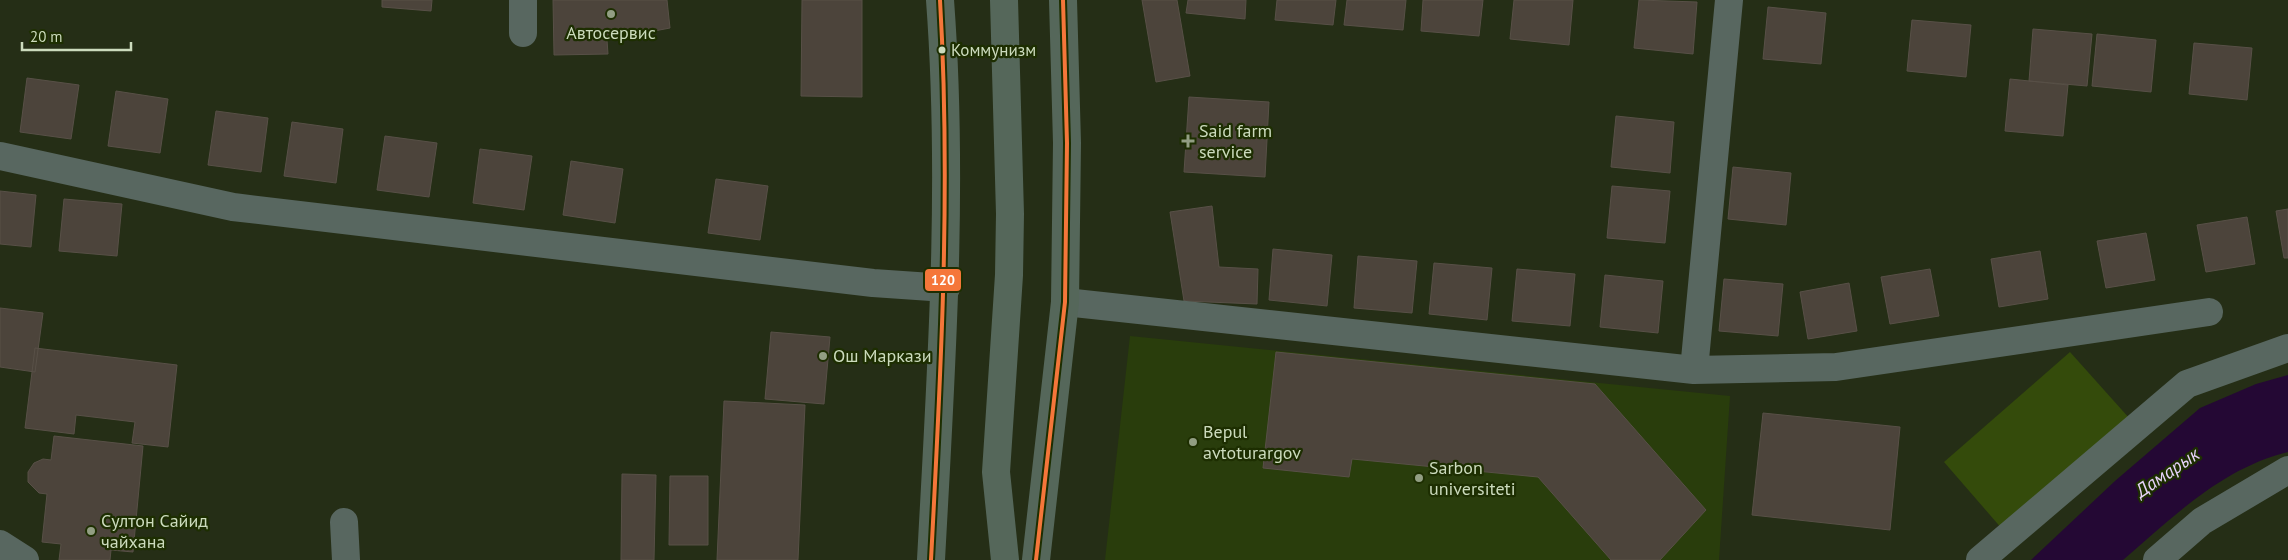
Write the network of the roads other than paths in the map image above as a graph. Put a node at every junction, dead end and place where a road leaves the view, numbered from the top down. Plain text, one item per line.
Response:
1 (523, 0) edge
2 (940, 0) edge
3 (1004, 0) edge
4 (1063, 0) edge
5 (1729, 0) edge
6 (523, 33) dead end
7 (0, 156) edge
8 (946, 288) junction
9 (1066, 302) junction
10 (2209, 312) dead end
11 (2288, 348) edge
12 (1694, 370) junction
13 (2288, 470) edge
14 (344, 522) dead end
15 (0, 544) edge
16 (25, 560) edge
17 (346, 560) edge
18 (931, 560) edge
19 (1006, 560) edge
20 (1036, 560) edge
21 (1980, 560) edge
22 (2156, 560) edge

1 - 6 street
2 - 8 main road
3 - 19 main road
4 - 9 main road
5 - 12 street
7 - 8 street
8 - 18 main road
9 - 12 street
9 - 20 main road
10 - 12 street
11 - 21 street
13 - 22 street
14 - 17 street
15 - 16 street

